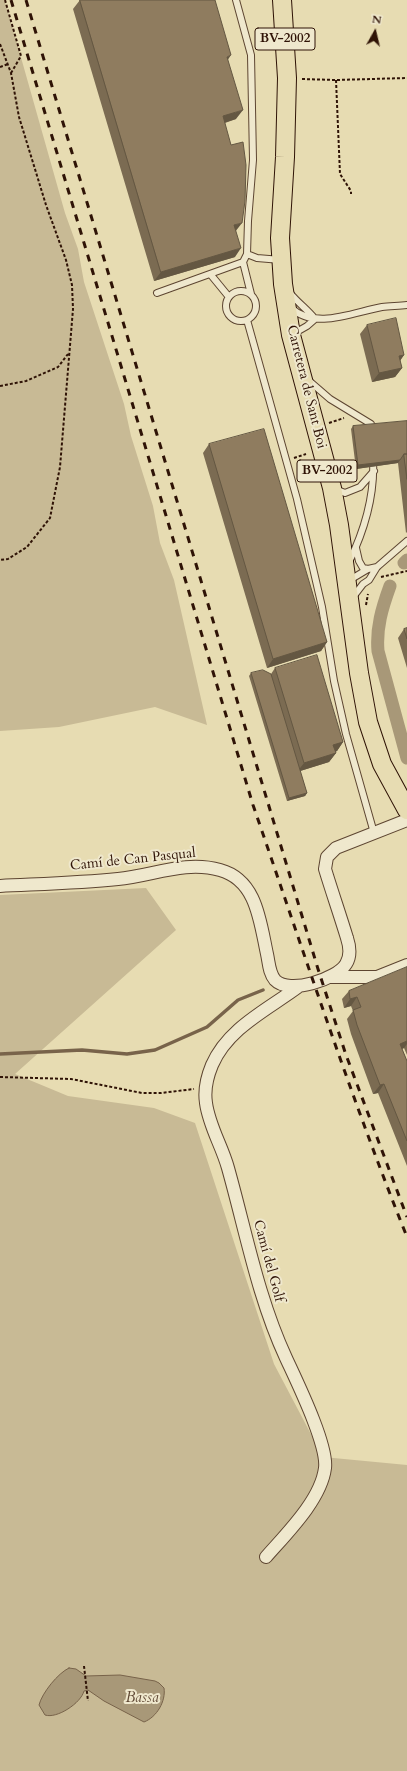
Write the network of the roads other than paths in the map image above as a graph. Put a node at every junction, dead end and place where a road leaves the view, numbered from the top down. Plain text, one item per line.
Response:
1 (236, 0) edge
2 (282, 0) edge
3 (248, 254) junction
4 (281, 260) junction
5 (243, 262) junction
6 (211, 275) junction
7 (283, 284) junction
8 (157, 294) dead end
9 (251, 294) junction
10 (229, 298) junction
11 (286, 304) junction
12 (406, 306) edge
13 (315, 319) junction
14 (246, 320) junction
15 (291, 335) junction
16 (302, 375) junction
17 (372, 440) edge
18 (372, 455) edge
19 (374, 471) junction
20 (332, 488) junction
21 (407, 541) edge
22 (356, 548) junction
23 (377, 567) junction
24 (368, 569) junction
25 (347, 575) junction
26 (350, 600) junction
27 (407, 810) edge
28 (407, 820) edge
29 (374, 833) junction
30 (0, 886) edge
31 (407, 965) edge
32 (329, 977) junction
33 (298, 987) junction
34 (266, 1557) dead end

1 - 3 lane
2 - 4 main road, Carretera de Sant Boi / BV-2002
3 - 4 lane
3 - 5 lane
4 - 7 main road, Carretera de Sant Boi / BV-2002
5 - 6 lane
5 - 9 lane
6 - 8 lane
6 - 10 lane
7 - 11 main road, Carretera de Sant Boi / BV-2002
7 - 13 lane
9 - 10 lane
9 - 14 lane
10 - 14 lane
11 - 13 lane
11 - 15 main road, Carretera de Sant Boi / BV-2002
12 - 13 lane
13 - 15 lane
14 - 29 lane
15 - 16 main road, Carretera de Sant Boi / BV-2002
16 - 17 lane
16 - 20 main road, Carretera de Sant Boi / BV-2002
18 - 19 lane
19 - 20 lane
19 - 22 lane
20 - 25 main road, Carretera de Sant Boi / BV-2002
21 - 23 lane
22 - 24 lane
22 - 25 lane
23 - 24 lane
23 - 26 lane
24 - 25 lane
25 - 26 main road, Carretera de Sant Boi / BV-2002
26 - 27 main road, Carretera de Sant Boi / BV-2002
28 - 29 street
29 - 32 street
30 - 33 street, Camí de Can Pasqual
31 - 32 street
32 - 33 street
33 - 34 street, Camí del Golf

